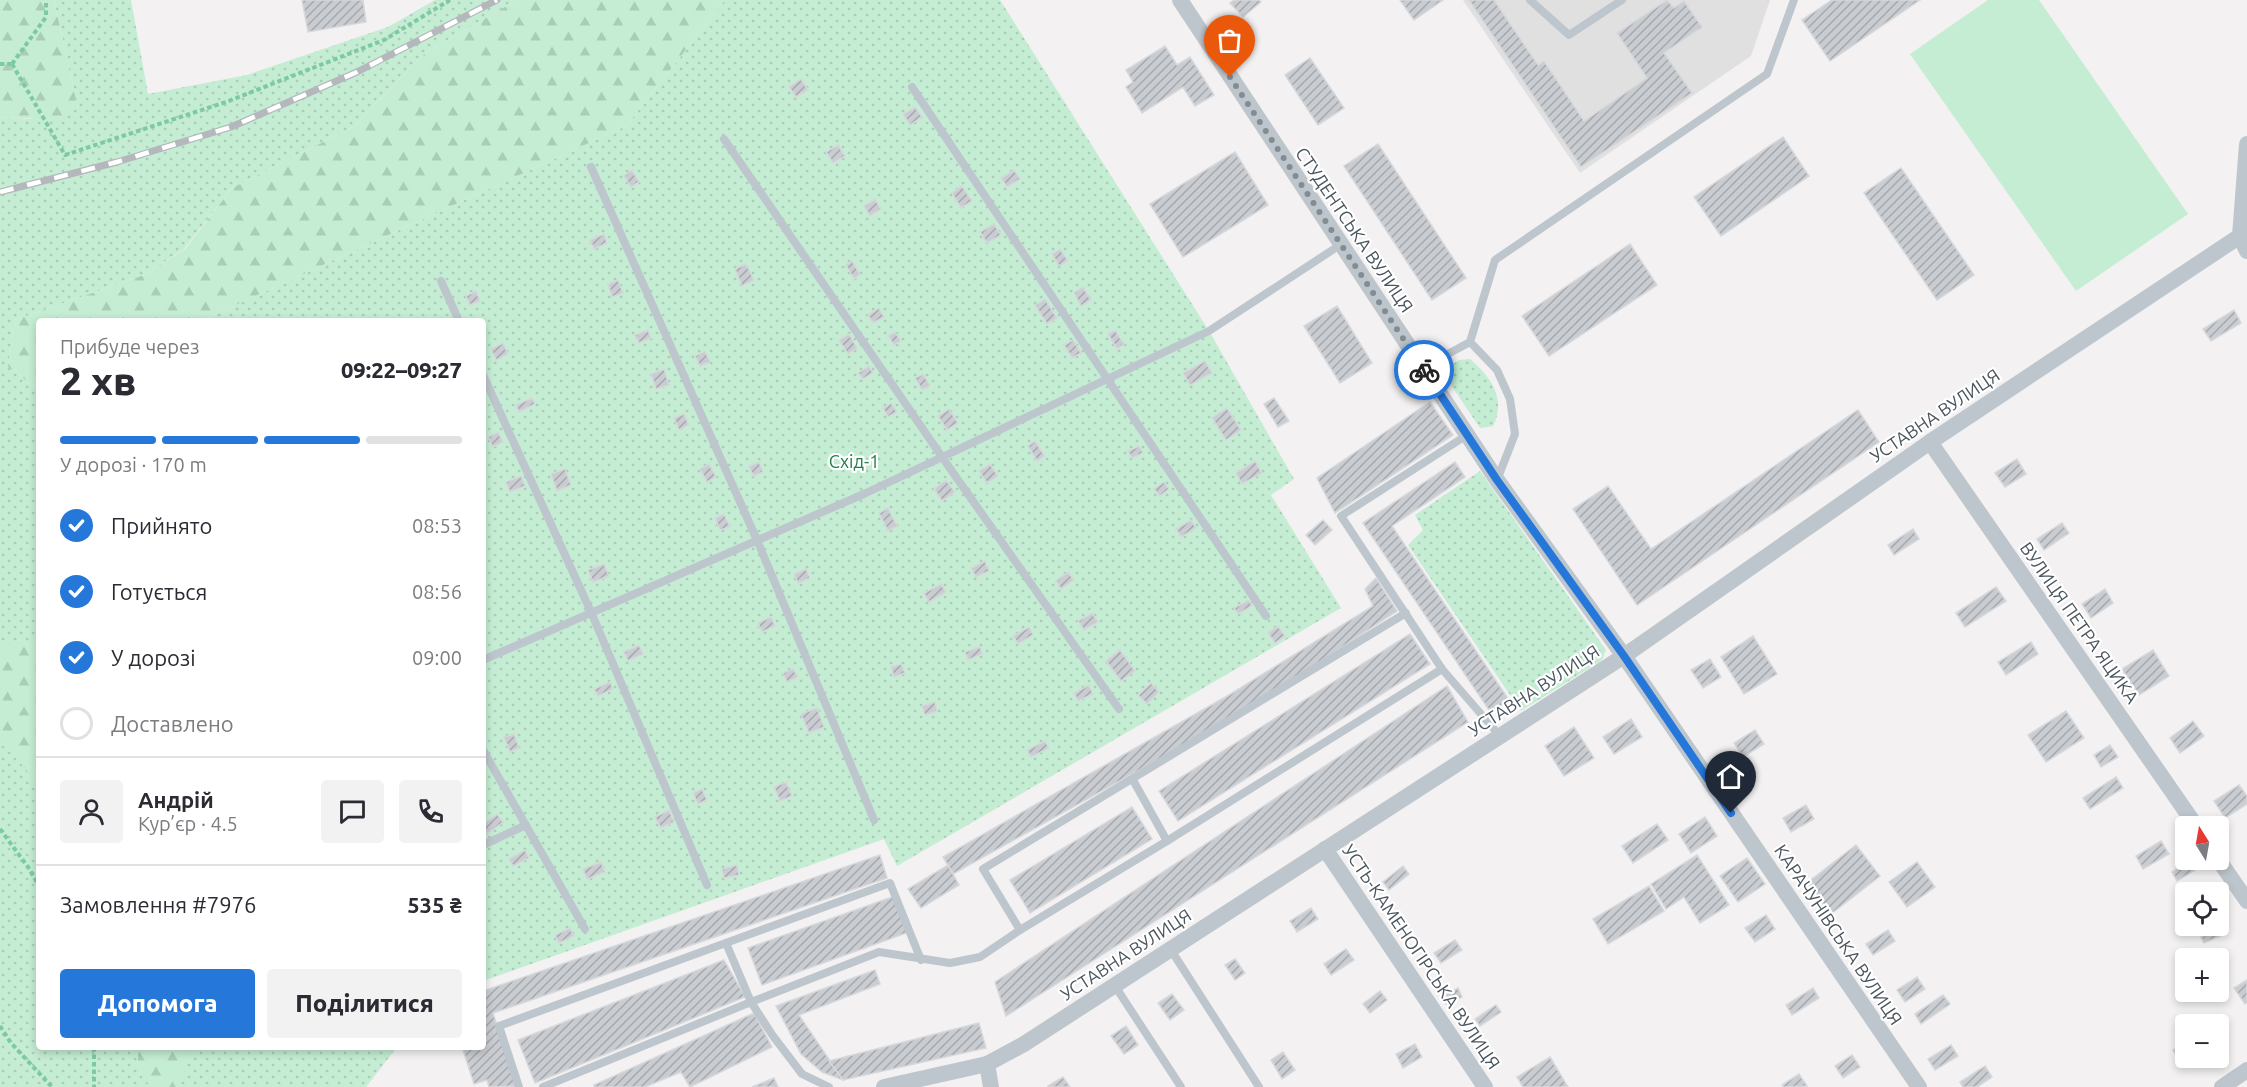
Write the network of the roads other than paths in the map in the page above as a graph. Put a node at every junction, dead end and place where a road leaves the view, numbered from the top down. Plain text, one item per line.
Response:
1 (1180, 0) edge
2 (1530, 0) edge
3 (1622, 0) edge
4 (1794, 0) edge
5 (912, 87) dead end
6 (724, 139) dead end
7 (2247, 144) edge
8 (591, 167) dead end
9 (2245, 241) edge
10 (1340, 245) junction
11 (441, 281) dead end
12 (458, 318) edge
13 (1470, 342) junction
14 (1422, 368) junction
15 (1107, 379) junction
16 (486, 382) edge
17 (1467, 435) junction
18 (1930, 442) junction
19 (942, 457) junction
20 (1497, 480) junction
21 (757, 540) junction
22 (591, 612) junction
23 (1406, 613) junction
24 (1266, 616) dead end
25 (1624, 656) junction
26 (486, 659) edge
27 (1442, 669) junction
28 (1119, 709) dead end
29 (1500, 736) junction
30 (486, 755) edge
31 (1134, 780) junction
32 (2189, 816) edge
33 (874, 820) dead end
34 (526, 825) junction
35 (1167, 841) junction
36 (486, 844) edge
37 (1325, 849) junction
38 (2226, 870) edge
39 (707, 885) dead end
40 (2247, 901) edge
41 (585, 929) dead end
42 (1020, 930) junction
43 (726, 944) junction
44 (1171, 950) junction
45 (921, 960) junction
46 (1115, 986) junction
47 (751, 1002) junction
48 (987, 1064) junction
49 (2247, 1070) edge
50 (519, 1087) edge
51 (543, 1087) edge
52 (829, 1087) edge
53 (884, 1087) edge
54 (991, 1087) edge
55 (1181, 1087) edge
56 (1259, 1087) edge
57 (1485, 1087) edge
58 (1918, 1087) edge
59 (2222, 1087) edge

1 - 10 street, СТУДЕНТСЬКА ВУЛИЦЯ
2 - 3 lane
4 - 13 lane
5 - 15 lane
6 - 19 lane
7 - 9 street
8 - 21 lane
9 - 18 street, УСТАВНА ВУЛИЦЯ
10 - 14 street, СТУДЕНТСЬКА ВУЛИЦЯ
10 - 15 lane
11 - 12 lane
13 - 14 lane
13 - 20 lane
14 - 17 street, СТУДЕНТСЬКА ВУЛИЦЯ
15 - 19 lane
15 - 24 lane
16 - 22 lane
17 - 20 street, СТУДЕНТСЬКА ВУЛИЦЯ
17 - 23 lane
18 - 25 street, УСТАВНА ВУЛИЦЯ
18 - 32 street, ВУЛИЦЯ ПЕТРА ЯЦИКА
19 - 21 lane
19 - 28 lane
20 - 25 street, СТУДЕНТСЬКА ВУЛИЦЯ
21 - 22 lane
21 - 33 lane
22 - 26 lane
22 - 39 lane
23 - 27 lane
23 - 31 lane
25 - 29 street, УСТАВНА ВУЛИЦЯ
25 - 58 street, КАРАЧУНІВСЬКА ВУЛИЦЯ
27 - 29 lane
27 - 35 lane
29 - 37 street, УСТАВНА ВУЛИЦЯ
30 - 34 lane
31 - 35 lane
31 - 42 lane
34 - 36 lane
34 - 41 lane
35 - 42 lane
37 - 44 street, УСТАВНА ВУЛИЦЯ
37 - 57 street, УСТЬ-КАМЕНОГІРСЬКА ВУЛИЦЯ
38 - 40 street
42 - 45 lane
43 - 45 lane
43 - 47 lane
43 - 50 lane
44 - 46 street, УСТАВНА ВУЛИЦЯ
44 - 56 lane
45 - 47 lane
46 - 48 street, УСТАВНА ВУЛИЦЯ
46 - 55 lane
47 - 51 lane
47 - 52 lane
48 - 53 street, УСТАВНА ВУЛИЦЯ
48 - 54 street
49 - 59 street

